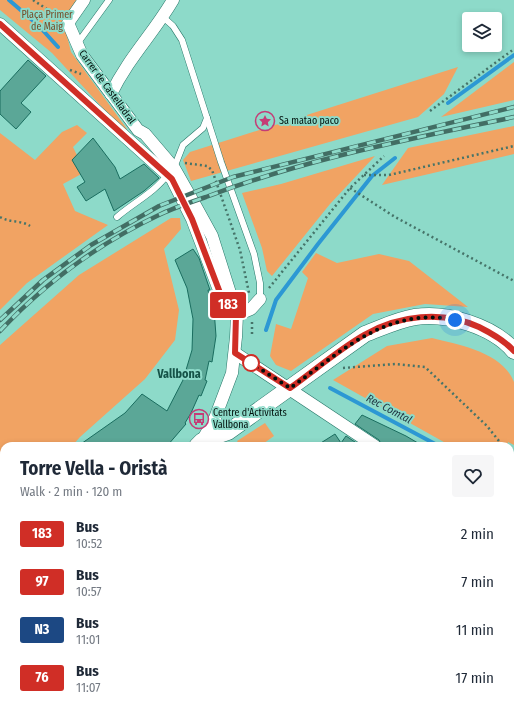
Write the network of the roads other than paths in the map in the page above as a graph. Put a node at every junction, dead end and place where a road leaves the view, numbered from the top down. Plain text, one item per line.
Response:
1 (84, 0) edge
2 (108, 0) edge
3 (173, 0) edge
4 (163, 17) junction
5 (0, 24) edge
6 (77, 44) junction
7 (111, 94) junction
8 (208, 116) junction
9 (138, 130) junction
10 (141, 152) junction
11 (174, 169) junction
12 (117, 217) dead end
13 (260, 299) joint
14 (236, 315) junction
15 (514, 351) edge
16 (235, 353) junction
17 (290, 388) junction
18 (202, 442) edge
19 (206, 442) edge
20 (369, 442) edge

1 - 6 street, Carrer de Castelladral
2 - 6 lane, Carrer de Castelladral
3 - 4 street
4 - 7 street
4 - 8 lane
5 - 10 street
6 - 7 street, Carrer de Castelladral
7 - 9 street, Carrer de Castelladral
8 - 11 lane
8 - 13 lane
9 - 10 street, Carrer de Castelladral
9 - 11 street, Carrer de Castelladral
10 - 11 street
11 - 12 lane
11 - 14 street
13 - 14 street
14 - 16 street
15 - 17 street
16 - 17 street
16 - 18 street
17 - 19 street
17 - 20 street

